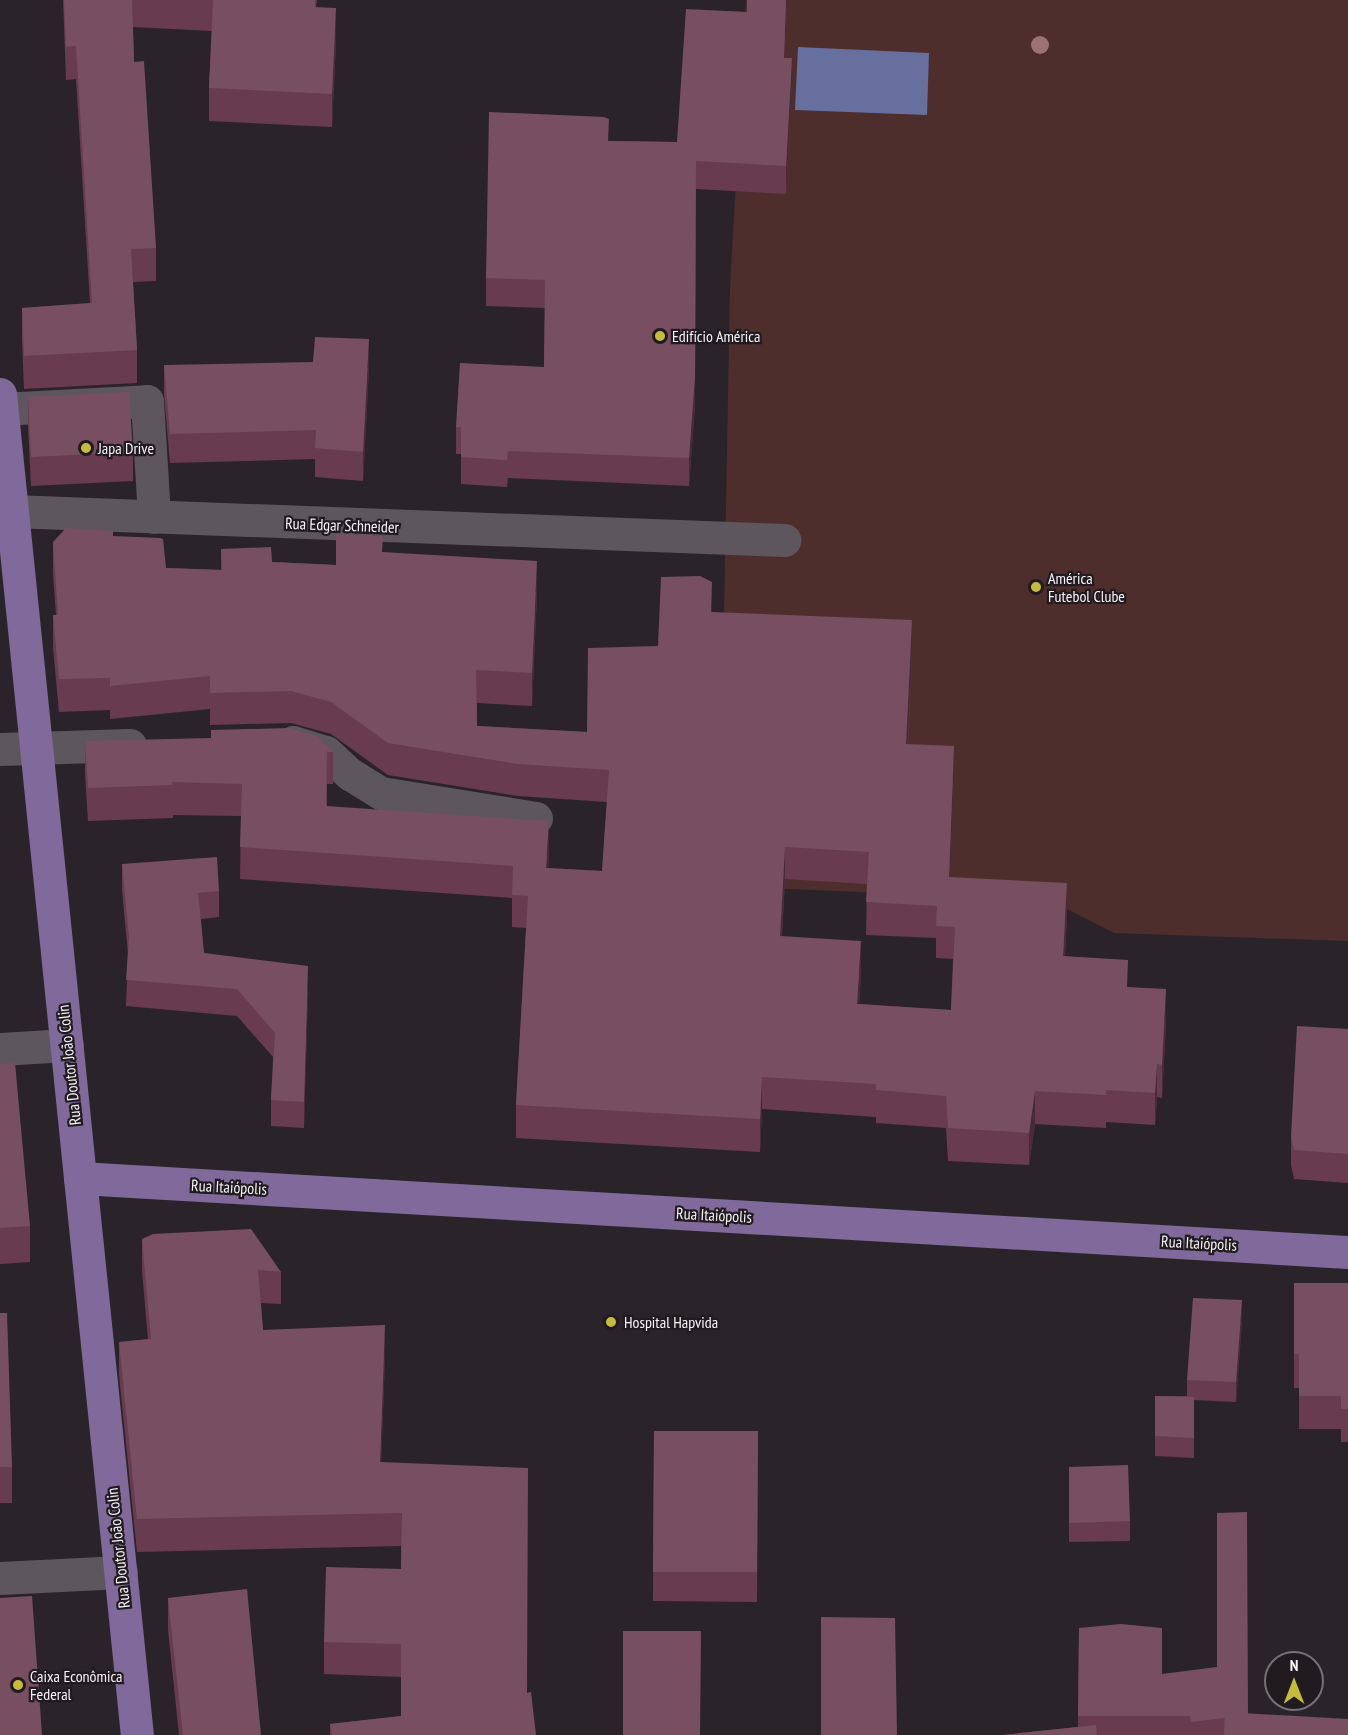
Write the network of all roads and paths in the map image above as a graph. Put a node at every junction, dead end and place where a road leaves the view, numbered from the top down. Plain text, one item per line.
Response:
1 (1, 402) edge
2 (12, 511) junction
3 (154, 517) junction
4 (784, 540) dead end
5 (267, 742) edge
6 (164, 744) edge
7 (36, 747) junction
8 (0, 749) edge
9 (536, 818) edge
10 (67, 1045) junction
11 (0, 1049) edge
12 (80, 1178) junction
13 (1348, 1252) edge
14 (120, 1572) junction
15 (0, 1578) edge
16 (137, 1735) edge

1 - 2 main road, Rua Doutor João Colin
1 - 3 street
2 - 3 street, Rua Edgar Schneider
2 - 7 main road, Rua Doutor João Colin
3 - 4 street, Rua Edgar Schneider
5 - 9 street
6 - 7 street
7 - 8 street
7 - 10 main road, Rua Doutor João Colin
10 - 11 street
10 - 12 main road, Rua Doutor João Colin
12 - 13 main road, Rua Itaiópolis
12 - 14 main road, Rua Doutor João Colin
14 - 15 street
14 - 16 main road, Rua Doutor João Colin

